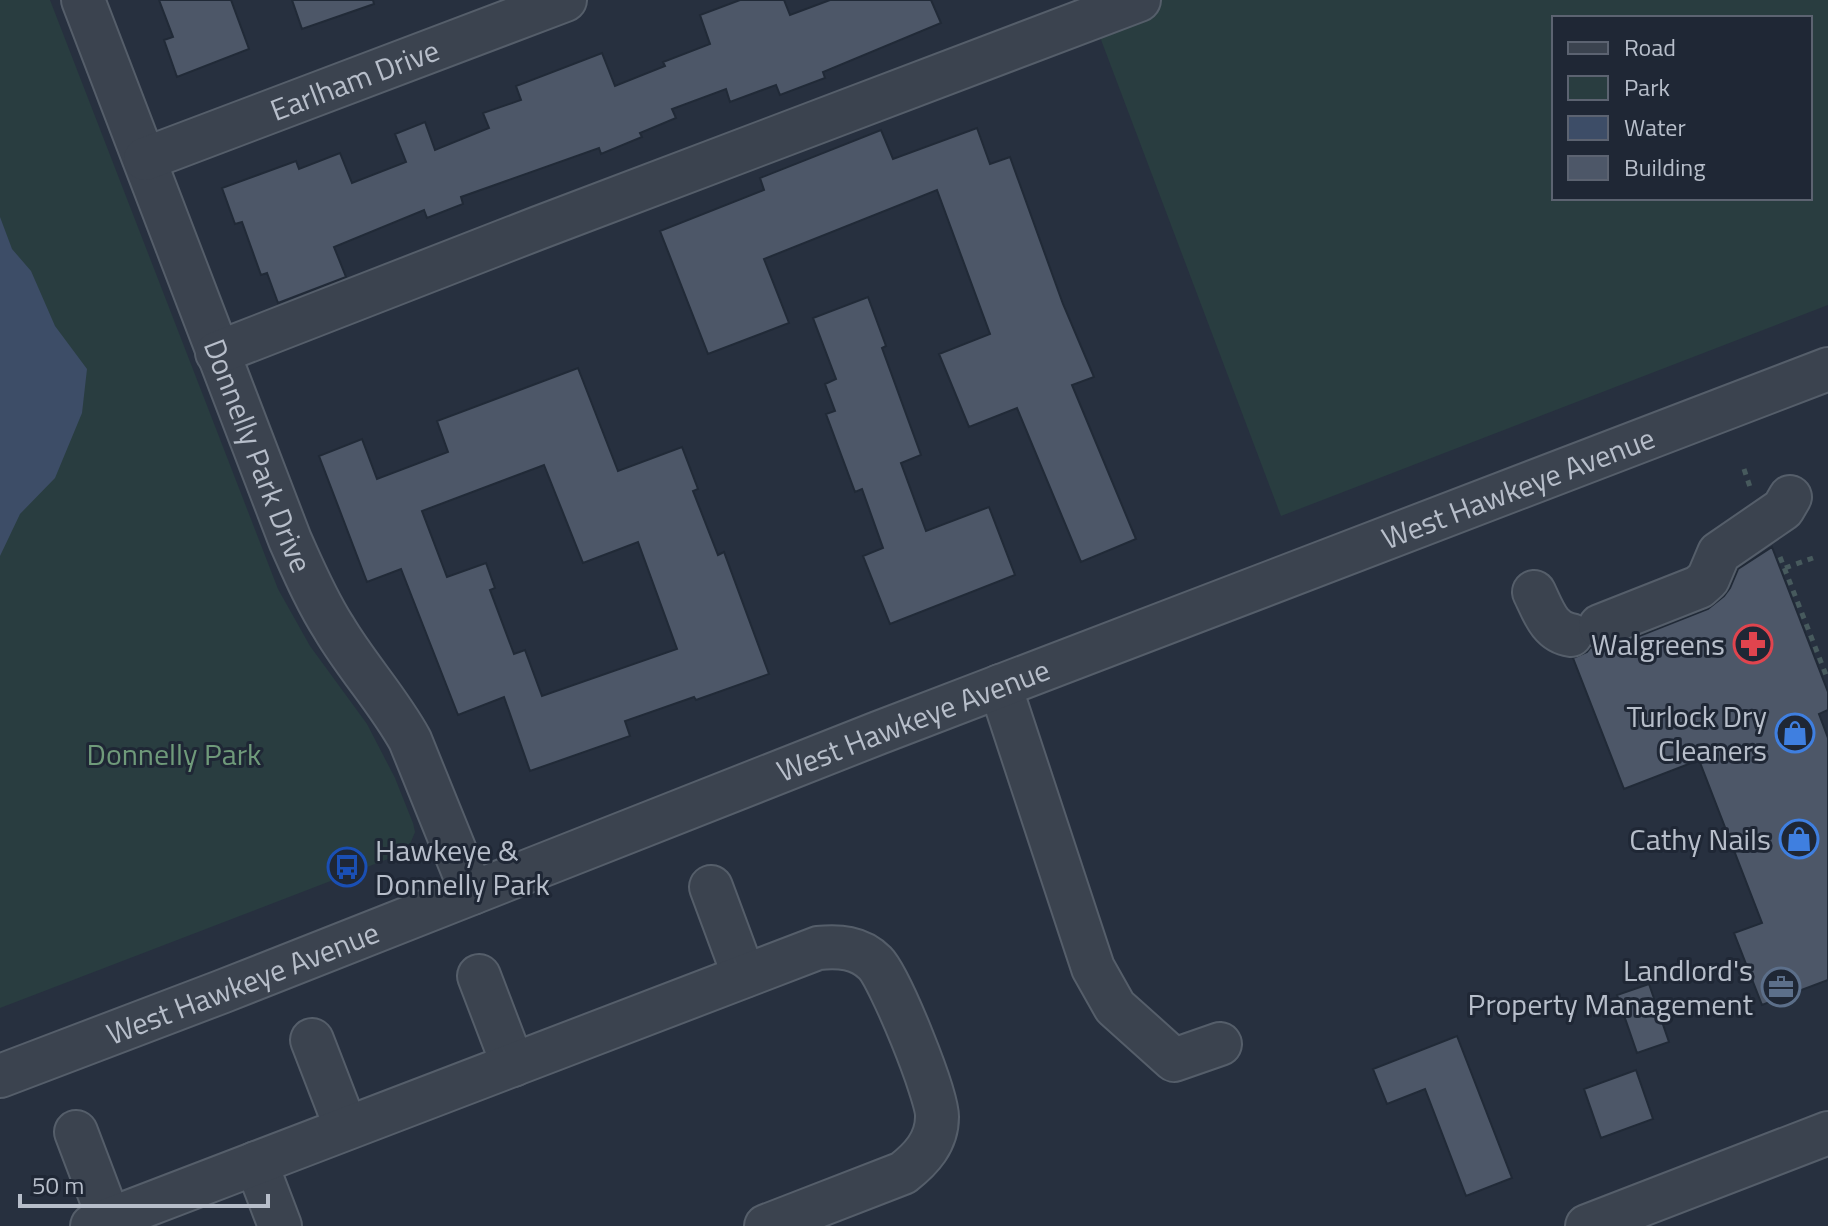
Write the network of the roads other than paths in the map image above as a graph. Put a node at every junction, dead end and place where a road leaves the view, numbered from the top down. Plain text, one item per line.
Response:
1 (83, 0) edge
2 (565, 0) edge
3 (1139, 0) edge
4 (145, 159) junction
5 (217, 353) junction
6 (1828, 369) edge
7 (1772, 496) road end
8 (1534, 592) dead end
9 (1000, 686) junction
10 (711, 887) dead end
11 (472, 893) junction
12 (479, 976) dead end
13 (744, 976) junction
14 (312, 1040) dead end
15 (1220, 1044) dead end
16 (513, 1065) junction
17 (0, 1076) edge
18 (346, 1128) junction
19 (76, 1132) dead end
20 (1828, 1133) edge
21 (256, 1163) junction
22 (100, 1223) edge
23 (280, 1226) edge
24 (766, 1226) edge
25 (1587, 1226) edge

1 - 4 street, Donnelly Park Drive
2 - 4 street, Earlham Drive
3 - 5 street
4 - 5 street, Donnelly Park Drive
5 - 11 street, Donnelly Park Drive
6 - 9 street, West Hawkeye Avenue
7 - 8 street
9 - 11 street, West Hawkeye Avenue
9 - 15 street
10 - 13 street
11 - 17 street, West Hawkeye Avenue
12 - 16 street
13 - 16 street
13 - 24 street
14 - 18 street
16 - 18 street
18 - 21 street
19 - 22 street
20 - 25 street
21 - 22 street
21 - 23 street

